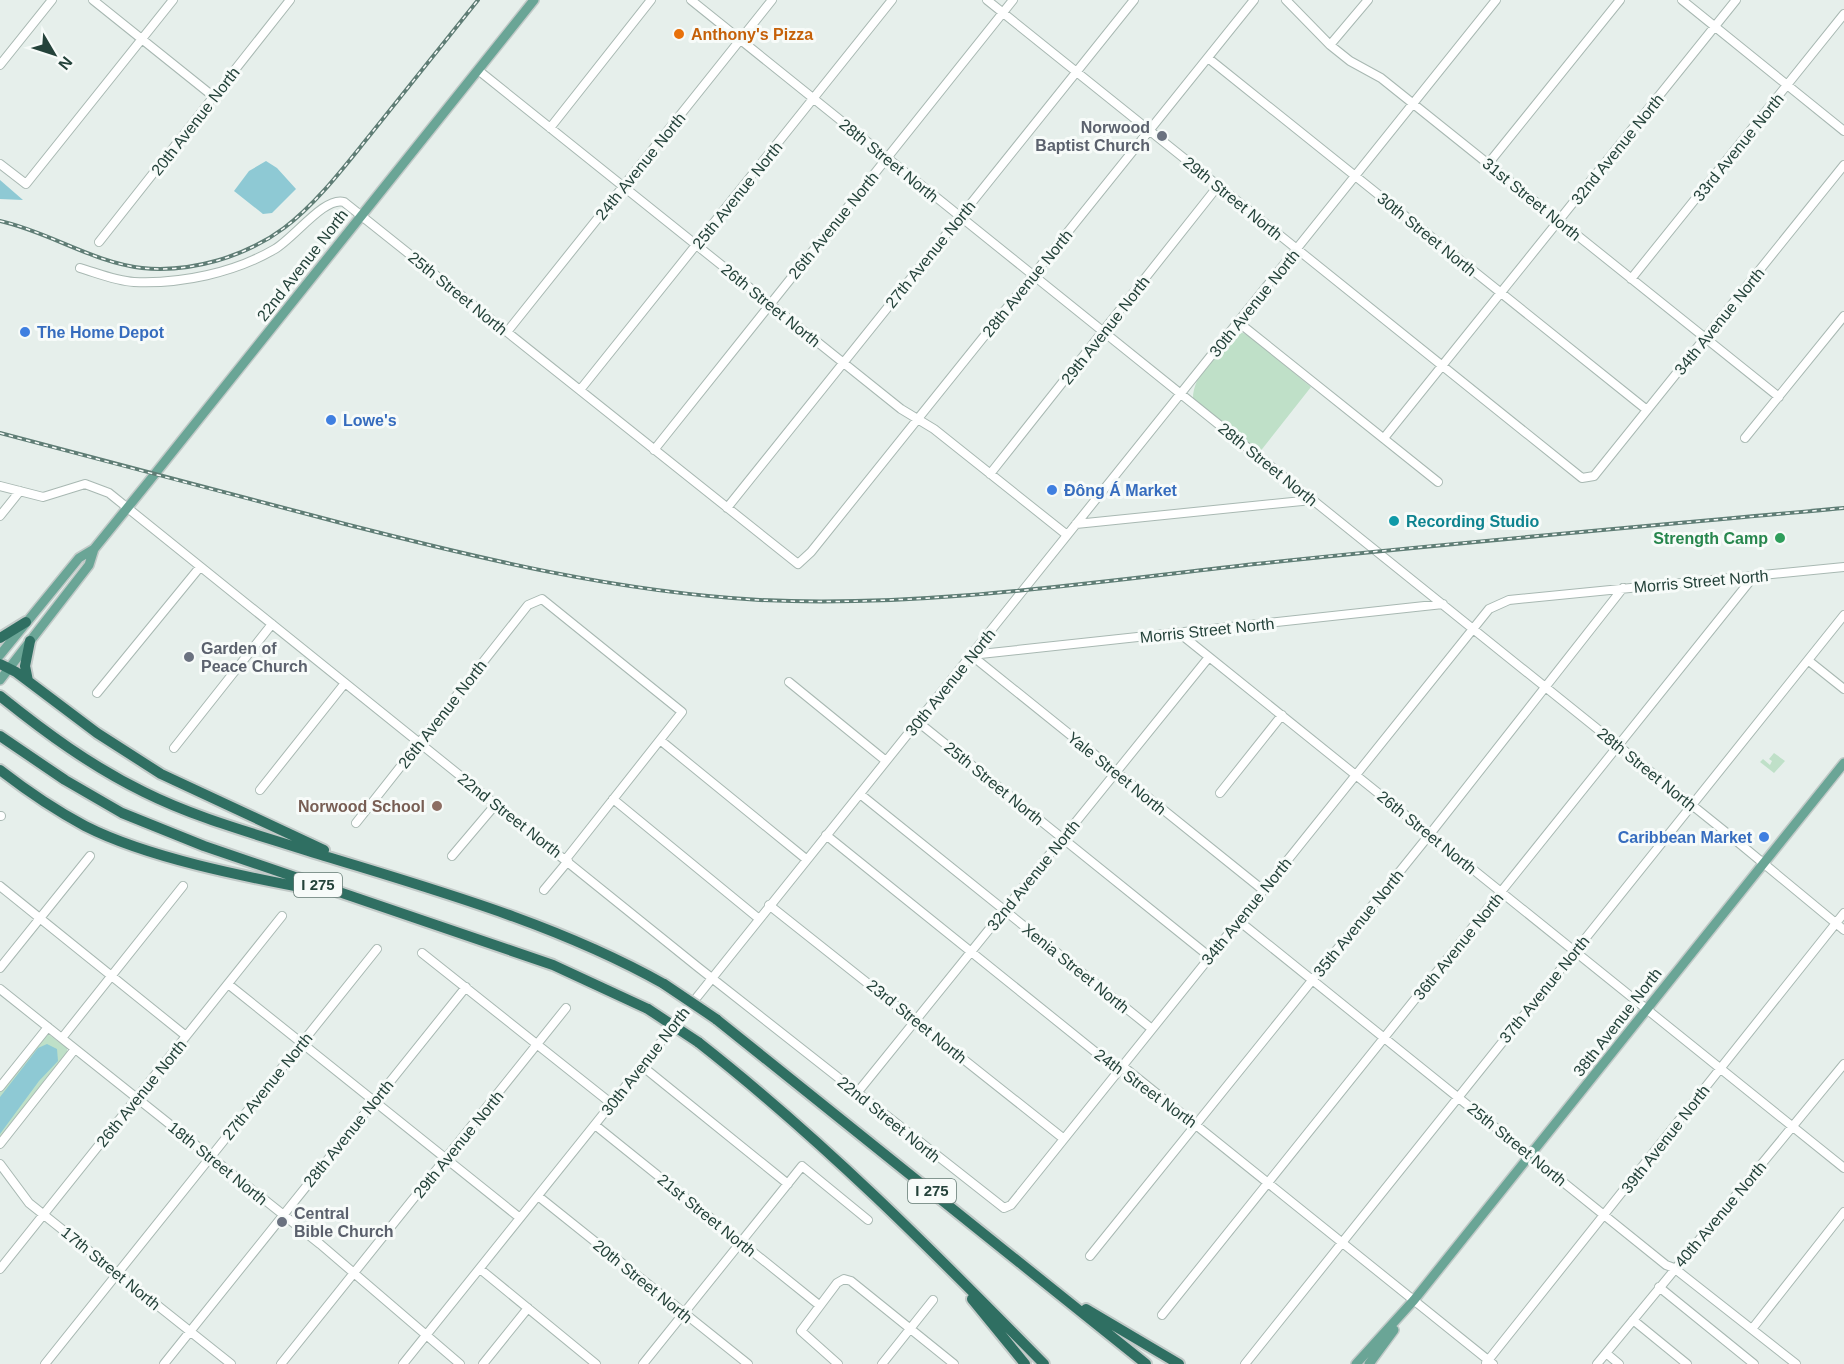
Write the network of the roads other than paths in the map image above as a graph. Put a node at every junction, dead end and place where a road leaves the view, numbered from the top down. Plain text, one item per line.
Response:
1 (52, 0) edge
2 (93, 0) edge
3 (173, 0) edge
4 (290, 0) edge
5 (534, 0) edge
6 (651, 0) edge
7 (691, 0) edge
8 (772, 0) edge
9 (892, 0) edge
10 (987, 0) edge
11 (1013, 0) edge
12 (1134, 0) edge
13 (1254, 0) edge
14 (1286, 0) edge
15 (1368, 0) edge
16 (1496, 0) edge
17 (1620, 0) edge
18 (1682, 0) edge
19 (1737, 0) edge
20 (1003, 13) junction
21 (1844, 14) edge
22 (1715, 27) junction
23 (142, 39) junction
24 (741, 40) junction
25 (1330, 45) junction
26 (1208, 58) junction
27 (0, 65) edge
28 (478, 70) junction
29 (1077, 72) junction
30 (1787, 85) junction
31 (214, 97) junction
32 (814, 99) junction
33 (1413, 104) junction
34 (550, 128) junction
35 (1150, 131) junction
36 (1844, 131) edge
37 (887, 158) junction
38 (0, 164) edge
39 (1488, 164) junction
40 (1844, 165) edge
41 (1355, 177) junction
42 (624, 186) junction
43 (1218, 186) junction
44 (361, 215) junction
45 (960, 217) junction
46 (1559, 221) junction
47 (99, 242) dead end
48 (697, 246) junction
49 (1297, 248) junction
50 (80, 268) dead end
51 (1033, 275) junction
52 (1631, 279) junction
53 (1501, 293) junction
54 (770, 304) junction
55 (1844, 316) edge
56 (1238, 322) junction
57 (507, 332) junction
58 (1104, 332) junction
59 (1705, 338) junction
60 (843, 363) junction
61 (1443, 365) junction
62 (580, 390) junction
63 (1181, 394) junction
64 (1779, 397) junction
65 (1647, 411) junction
66 (919, 418) junction
67 (1384, 438) junction
68 (1745, 438) dead end
69 (654, 450) junction
70 (990, 474) junction
71 (1594, 476) joint
72 (1438, 482) dead end
73 (0, 486) edge
74 (20, 491) junction
75 (1312, 500) junction
76 (128, 508) junction
77 (727, 508) junction
78 (0, 516) edge
79 (1076, 524) junction
80 (1067, 535) junction
81 (94, 549) junction
82 (798, 564) joint
83 (200, 567) junction
84 (1844, 567) edge
85 (1754, 576) junction
86 (1623, 588) junction
87 (1443, 604) junction
88 (1489, 609) joint
89 (1844, 615) edge
90 (26, 621) junction
91 (272, 624) junction
92 (1473, 629) junction
93 (1178, 632) junction
94 (0, 638) edge
95 (30, 641) junction
96 (0, 655) edge
97 (971, 655) junction
98 (1209, 657) junction
99 (1809, 661) junction
100 (4, 666) edge
101 (0, 680) edge
102 (28, 681) junction
103 (789, 681) dead end
104 (345, 682) junction
105 (1547, 688) junction
106 (1844, 689) edge
107 (98, 693) dead end
108 (4, 700) edge
109 (1282, 715) junction
110 (918, 722) junction
111 (0, 736) edge
112 (660, 740) junction
113 (419, 743) junction
114 (1618, 746) junction
115 (174, 748) dead end
116 (886, 761) junction
117 (1844, 763) edge
118 (0, 770) edge
119 (1116, 772) junction
120 (1356, 774) junction
121 (260, 790) dead end
122 (1220, 793) dead end
123 (860, 794) junction
124 (613, 799) junction
125 (496, 804) junction
126 (1691, 804) junction
127 (356, 823) dead end
128 (1430, 834) junction
129 (826, 835) junction
130 (1063, 839) junction
131 (90, 856) dead end
132 (452, 856) dead end
133 (806, 859) junction
134 (567, 860) junction
135 (1763, 864) junction
136 (358, 866) junction
137 (0, 886) edge
138 (183, 886) dead end
139 (544, 890) dead end
140 (1263, 890) junction
141 (1501, 892) junction
142 (353, 896) junction
143 (769, 905) junction
144 (1005, 911) junction
145 (1844, 913) edge
146 (282, 916) dead end
147 (40, 918) junction
148 (759, 918) junction
149 (1239, 921) junction
150 (1836, 923) junction
151 (1844, 930) edge
152 (377, 949) dead end
153 (972, 951) junction
154 (1574, 952) junction
155 (422, 953) dead end
156 (1210, 957) junction
157 (0, 968) edge
158 (112, 975) junction
159 (711, 977) junction
160 (1312, 979) junction
161 (228, 984) junction
162 (466, 987) junction
163 (0, 988) edge
164 (566, 1008) dead end
165 (1646, 1009) junction
166 (915, 1022) junction
167 (48, 1027) junction
168 (1152, 1029) junction
169 (186, 1036) junction
170 (62, 1038) junction
171 (1385, 1038) junction
172 (302, 1043) junction
173 (538, 1044) junction
174 (75, 1049) junction
175 (1844, 1064) edge
176 (642, 1066) junction
177 (1721, 1068) junction
178 (1119, 1071) junction
179 (0, 1087) edge
180 (857, 1094) junction
181 (1458, 1096) junction
182 (137, 1098) junction
183 (374, 1101) junction
184 (612, 1104) junction
185 (1196, 1124) junction
186 (595, 1125) junction
187 (1794, 1127) junction
188 (1064, 1139) junction
189 (0, 1144) edge
190 (1531, 1154) junction
191 (210, 1157) junction
192 (446, 1159) junction
193 (0, 1164) edge
194 (1844, 1168) edge
195 (1267, 1183) junction
196 (788, 1184) junction
197 (538, 1196) junction
198 (1000, 1207) joint
199 (1844, 1212) edge
200 (44, 1214) junction
201 (283, 1215) junction
202 (1604, 1215) junction
203 (520, 1218) junction
204 (868, 1220) dead end
205 (1341, 1241) junction
206 (740, 1242) junction
207 (936, 1255) junction
208 (1090, 1256) dead end
209 (1674, 1268) junction
210 (0, 1269) edge
211 (480, 1269) junction
212 (118, 1273) junction
213 (353, 1275) junction
214 (1659, 1287) junction
215 (1059, 1293) junction
216 (933, 1300) dead end
217 (1414, 1300) junction
218 (819, 1305) junction
219 (528, 1308) junction
220 (684, 1314) junction
221 (1162, 1315) dead end
222 (1633, 1320) junction
223 (910, 1329) junction
224 (1752, 1329) junction
225 (190, 1331) junction
226 (426, 1336) junction
227 (1606, 1353) junction
228 (1489, 1363) edge
229 (45, 1364) edge
230 (164, 1364) edge
231 (231, 1364) edge
232 (282, 1364) edge
233 (404, 1364) edge
234 (460, 1364) edge
235 (483, 1364) edge
236 (596, 1364) edge
237 (643, 1364) edge
238 (748, 1364) edge
239 (838, 1364) edge
240 (882, 1364) edge
241 (954, 1364) edge
242 (1025, 1364) edge
243 (1044, 1364) edge
244 (1146, 1364) edge
245 (1179, 1364) edge
246 (1245, 1364) edge
247 (1356, 1364) edge
248 (1369, 1364) edge
249 (1597, 1364) edge
250 (1619, 1364) edge
251 (1687, 1364) edge
252 (1754, 1364) edge
253 (1796, 1364) edge

1 - 27 street
2 - 23 street
3 - 23 street
4 - 31 street, 20th Avenue North
5 - 28 main road, 22nd Avenue North
6 - 34 street
7 - 24 street, 28th Street North
8 - 24 street, 24th Avenue North
9 - 32 street, 25th Avenue North
10 - 20 street, 29th Street North
11 - 20 street, 26th Avenue North
12 - 29 street, 27th Avenue North
13 - 26 street, 28th Avenue North
14 - 25 street, 31st Street North
15 - 25 street
16 - 33 street, 30th Avenue North
17 - 39 street
18 - 22 street
19 - 22 street, 32nd Avenue North
20 - 29 street, 29th Street North
20 - 37 street, 26th Avenue North
21 - 30 street, 33rd Avenue North
22 - 30 street
22 - 46 street, 32nd Avenue North
23 - 31 street
23 - 38 street
24 - 32 street, 28th Street North
24 - 42 street, 24th Avenue North
25 - 33 street, 31st Street North
26 - 35 street, 28th Avenue North
26 - 41 street, 30th Street North
28 - 34 street, 26th Street North
28 - 44 main road, 22nd Avenue North
29 - 35 street, 29th Street North
29 - 45 street, 27th Avenue North
30 - 36 street
30 - 52 street, 33rd Avenue North
31 - 47 street, 20th Avenue North
32 - 37 street, 28th Street North
32 - 48 street, 25th Avenue North
33 - 39 street, 31st Street North
33 - 41 street, 30th Avenue North
34 - 42 street, 26th Street North
35 - 43 street, 29th Street North
35 - 51 street, 28th Avenue North
37 - 45 street, 28th Street North
37 - 54 street, 26th Avenue North
39 - 46 street, 31st Street North
40 - 59 street, 34th Avenue North
41 - 49 street, 30th Avenue North
41 - 53 street, 30th Street North
42 - 48 street, 26th Street North
42 - 57 street, 24th Avenue North
43 - 49 street, 29th Street North
43 - 58 street, 29th Avenue North
44 - 50 street, 25th Street North
44 - 57 street, 25th Street North
44 - 76 main road, 22nd Avenue North
45 - 51 street, 28th Street North
45 - 60 street, 27th Avenue North
46 - 52 street, 31st Street North
46 - 53 street, 32nd Avenue North
48 - 54 street, 26th Street North
48 - 62 street, 25th Avenue North
49 - 56 street, 30th Avenue North
49 - 61 street, 29th Street North
51 - 58 street, 28th Street North
51 - 66 street, 28th Avenue North
52 - 59 street, 31st Street North
53 - 61 street, 32nd Avenue North
53 - 65 street, 30th Street North
54 - 60 street, 26th Street North
54 - 69 street, 26th Avenue North
55 - 64 street
56 - 63 street, 30th Avenue North
56 - 67 street
57 - 62 street, 25th Street North
58 - 63 street, 28th Street North
58 - 70 street, 29th Avenue North
59 - 64 street, 31st Street North
59 - 65 street, 34th Avenue North
60 - 66 street, 26th Street North
60 - 77 street, 27th Avenue North
61 - 67 street, 32nd Avenue North
61 - 71 street, 29th Street North
62 - 69 street, 25th Street North
63 - 75 street, 28th Street North
63 - 79 street, 30th Avenue North
64 - 68 street
65 - 71 street, 34th Avenue North
66 - 70 street, 26th Street North
66 - 82 street, 28th Avenue North
67 - 72 street
69 - 77 street, 25th Street North
70 - 80 street, 26th Street North
73 - 74 street, 22nd Street North
74 - 76 street, 22nd Street North
74 - 78 street
75 - 79 street
75 - 87 street, 28th Street North
76 - 81 main road, 22nd Avenue North
76 - 83 street, 22nd Street North
77 - 82 street, 25th Street North
79 - 80 street, 30th Avenue North
80 - 97 street, 30th Avenue North
81 - 90 main road, 22nd Avenue North
81 - 95 main road, 22nd Avenue North
83 - 91 street, 22nd Street North
83 - 107 street
84 - 85 street, Morris Street North
85 - 86 street, Morris Street North
85 - 114 street, 36th Avenue North
86 - 88 street, Morris Street North
86 - 105 street, 35th Avenue North
87 - 92 street, 28th Street North
87 - 93 street, Morris Street North
88 - 92 street, 34th Avenue North
89 - 99 street, 37th Avenue North
90 - 94 highway
90 - 96 main road, 22nd Avenue North
91 - 104 street, 22nd Street North
91 - 115 street
92 - 105 street, 28th Street North
92 - 120 street, 34th Avenue North
93 - 97 street, Morris Street North
93 - 98 street, 26th Street North
95 - 100 main road, 22nd Avenue North
95 - 102 highway
97 - 110 street, 30th Avenue North
97 - 119 street, Yale Street North
98 - 109 street, 26th Street North
98 - 119 street, 32nd Avenue North
99 - 106 street
99 - 126 street, 37th Avenue North
100 - 101 main road, 22nd Avenue North
100 - 102 highway
102 - 136 highway
103 - 116 street
104 - 113 street, 22nd Street North
104 - 121 street
105 - 114 street, 28th Street North
105 - 128 street, 35th Avenue North
108 - 136 highway, I 275
109 - 120 street, 26th Street North
109 - 122 street
110 - 116 street, 30th Avenue North
110 - 130 street, 25th Street North
111 - 142 highway, I 275
112 - 113 street, 26th Avenue North
112 - 124 street
112 - 133 street
113 - 125 street, 22nd Street North
113 - 127 street, 26th Avenue North
114 - 126 street, 28th Street North
114 - 141 street, 36th Avenue North
116 - 123 street, 30th Avenue North
117 - 135 main road, 38th Avenue North
118 - 142 highway
119 - 130 street, 32nd Avenue North
119 - 140 street, Yale Street North
120 - 128 street, 26th Street North
120 - 140 street, 34th Avenue North
123 - 129 street, 30th Avenue North
123 - 144 street, Xenia Street North
124 - 134 street
124 - 148 street
125 - 132 street
125 - 134 street, 22nd Street North
126 - 135 street, 28th Street North
126 - 154 street, 37th Avenue North
128 - 141 street, 26th Street North
128 - 160 street, 35th Avenue North
129 - 133 street, 30th Avenue North
129 - 153 street, 24th Street North
130 - 144 street, 32nd Avenue North
130 - 156 street, 25th Street North
131 - 147 street
133 - 143 street, 30th Avenue North
134 - 139 street
134 - 159 street, 22nd Street North
135 - 150 street, 28th Street North
135 - 165 main road, 38th Avenue North
136 - 215 highway, I 275, bridge
137 - 147 street
138 - 158 street
140 - 149 street, 34th Avenue North
141 - 154 street, 26th Street North
141 - 171 street, 36th Avenue North
142 - 207 highway, I 275, bridge
143 - 148 street, 30th Avenue North
143 - 166 street, 23rd Street North
144 - 153 street, 32nd Avenue North
144 - 168 street, Xenia Street North
145 - 150 street, 39th Avenue North
146 - 161 street, 26th Avenue North
147 - 157 street
147 - 158 street
148 - 159 street, 30th Avenue North
149 - 156 street, 34th Avenue North
149 - 160 street, 25th Street North
150 - 151 street, 28th Street North
150 - 177 street, 39th Avenue North
152 - 172 street, 27th Avenue North
153 - 166 street, 32nd Avenue North
153 - 178 street, 24th Street North
154 - 165 street, 26th Street North
154 - 181 street, 37th Avenue North
155 - 162 street
156 - 168 street, 34th Avenue North
158 - 169 street
158 - 170 street
159 - 176 street, 30th Avenue North
159 - 180 street, 22nd Street North
160 - 171 street, 25th Street North
160 - 185 street, 35th Avenue North
161 - 169 street, 26th Avenue North
161 - 172 street
162 - 173 street
162 - 183 street, 28th Avenue North
163 - 167 street, 18th Street North
164 - 173 street, 29th Avenue North
165 - 177 street, 26th Street North
165 - 190 main road, 38th Avenue North
166 - 180 street, 32nd Avenue North
166 - 188 street, 23rd Street North
167 - 170 street, 18th Street North
167 - 179 street
168 - 178 street, 34th Avenue North
169 - 182 street, 26th Avenue North
170 - 174 street, 18th Street North
171 - 181 street, 25th Street North
171 - 195 street, 36th Avenue North
172 - 183 street
172 - 191 street, 27th Avenue North
173 - 184 street
173 - 192 street, 29th Avenue North
174 - 182 street, 18th Street North
174 - 189 street
175 - 187 street, 40th Avenue North
176 - 184 street, 30th Avenue North
176 - 196 street
177 - 187 street, 26th Street North
177 - 202 street, 39th Avenue North
178 - 185 street, 24th Street North
178 - 188 street, 34th Avenue North
180 - 198 street, 22nd Street North
181 - 190 street, 25th Street North
181 - 205 street, 37th Avenue North
182 - 191 street, 18th Street North
182 - 200 street, 26th Avenue North
183 - 192 street
183 - 201 street, 28th Avenue North
184 - 186 street, 30th Avenue North
185 - 195 street, 24th Street North
185 - 208 street, 35th Avenue North
186 - 197 street, 30th Avenue North
186 - 206 street, 21st Street North
187 - 194 street, 26th Street North
187 - 209 street, 40th Avenue North
188 - 198 street, 34th Avenue North
190 - 202 street, 25th Street North
190 - 217 main road, 38th Avenue North
191 - 201 street, 18th Street North
191 - 212 street, 27th Avenue North
192 - 203 street
192 - 213 street, 29th Avenue North
193 - 200 street, 17th Street North
195 - 205 street, 24th Street North
195 - 221 street, 36th Avenue North
196 - 204 street
196 - 206 street
197 - 203 street, 30th Avenue North
197 - 220 street, 20th Street North
199 - 224 street
200 - 210 street, 26th Avenue North
200 - 212 street, 17th Street North
201 - 213 street, 18th Street North
201 - 225 street, 28th Avenue North
202 - 209 street, 25th Street North
202 - 228 street, 39th Avenue North
203 - 211 street, 30th Avenue North
205 - 217 street, 24th Street North
205 - 246 street, 37th Avenue North
206 - 218 street, 21st Street North
206 - 220 street
207 - 242 highway
207 - 243 highway, I 275
209 - 214 street, 40th Avenue North
209 - 224 street, 25th Street North
211 - 219 street
211 - 226 street, 30th Avenue North
212 - 225 street, 17th Street North
212 - 229 street, 27th Avenue North
213 - 226 street, 18th Street North
213 - 232 street, 29th Avenue North
214 - 222 street, 40th Avenue North
214 - 252 street
215 - 244 highway, I 275
215 - 245 highway
216 - 223 street
217 - 228 street, 24th Street North
217 - 247 main road, 38th Avenue North
217 - 248 main road, 38th Avenue North
218 - 223 street
218 - 239 street
219 - 235 street
219 - 236 street
220 - 237 street
220 - 238 street, 20th Street North
222 - 227 street, 40th Avenue North
222 - 251 street
223 - 240 street
223 - 241 street
224 - 253 street, 25th Street North
225 - 230 street, 28th Avenue North
225 - 231 street, 17th Street North
226 - 233 street, 30th Avenue North
226 - 234 street, 18th Street North
227 - 249 street, 40th Avenue North
227 - 250 street

